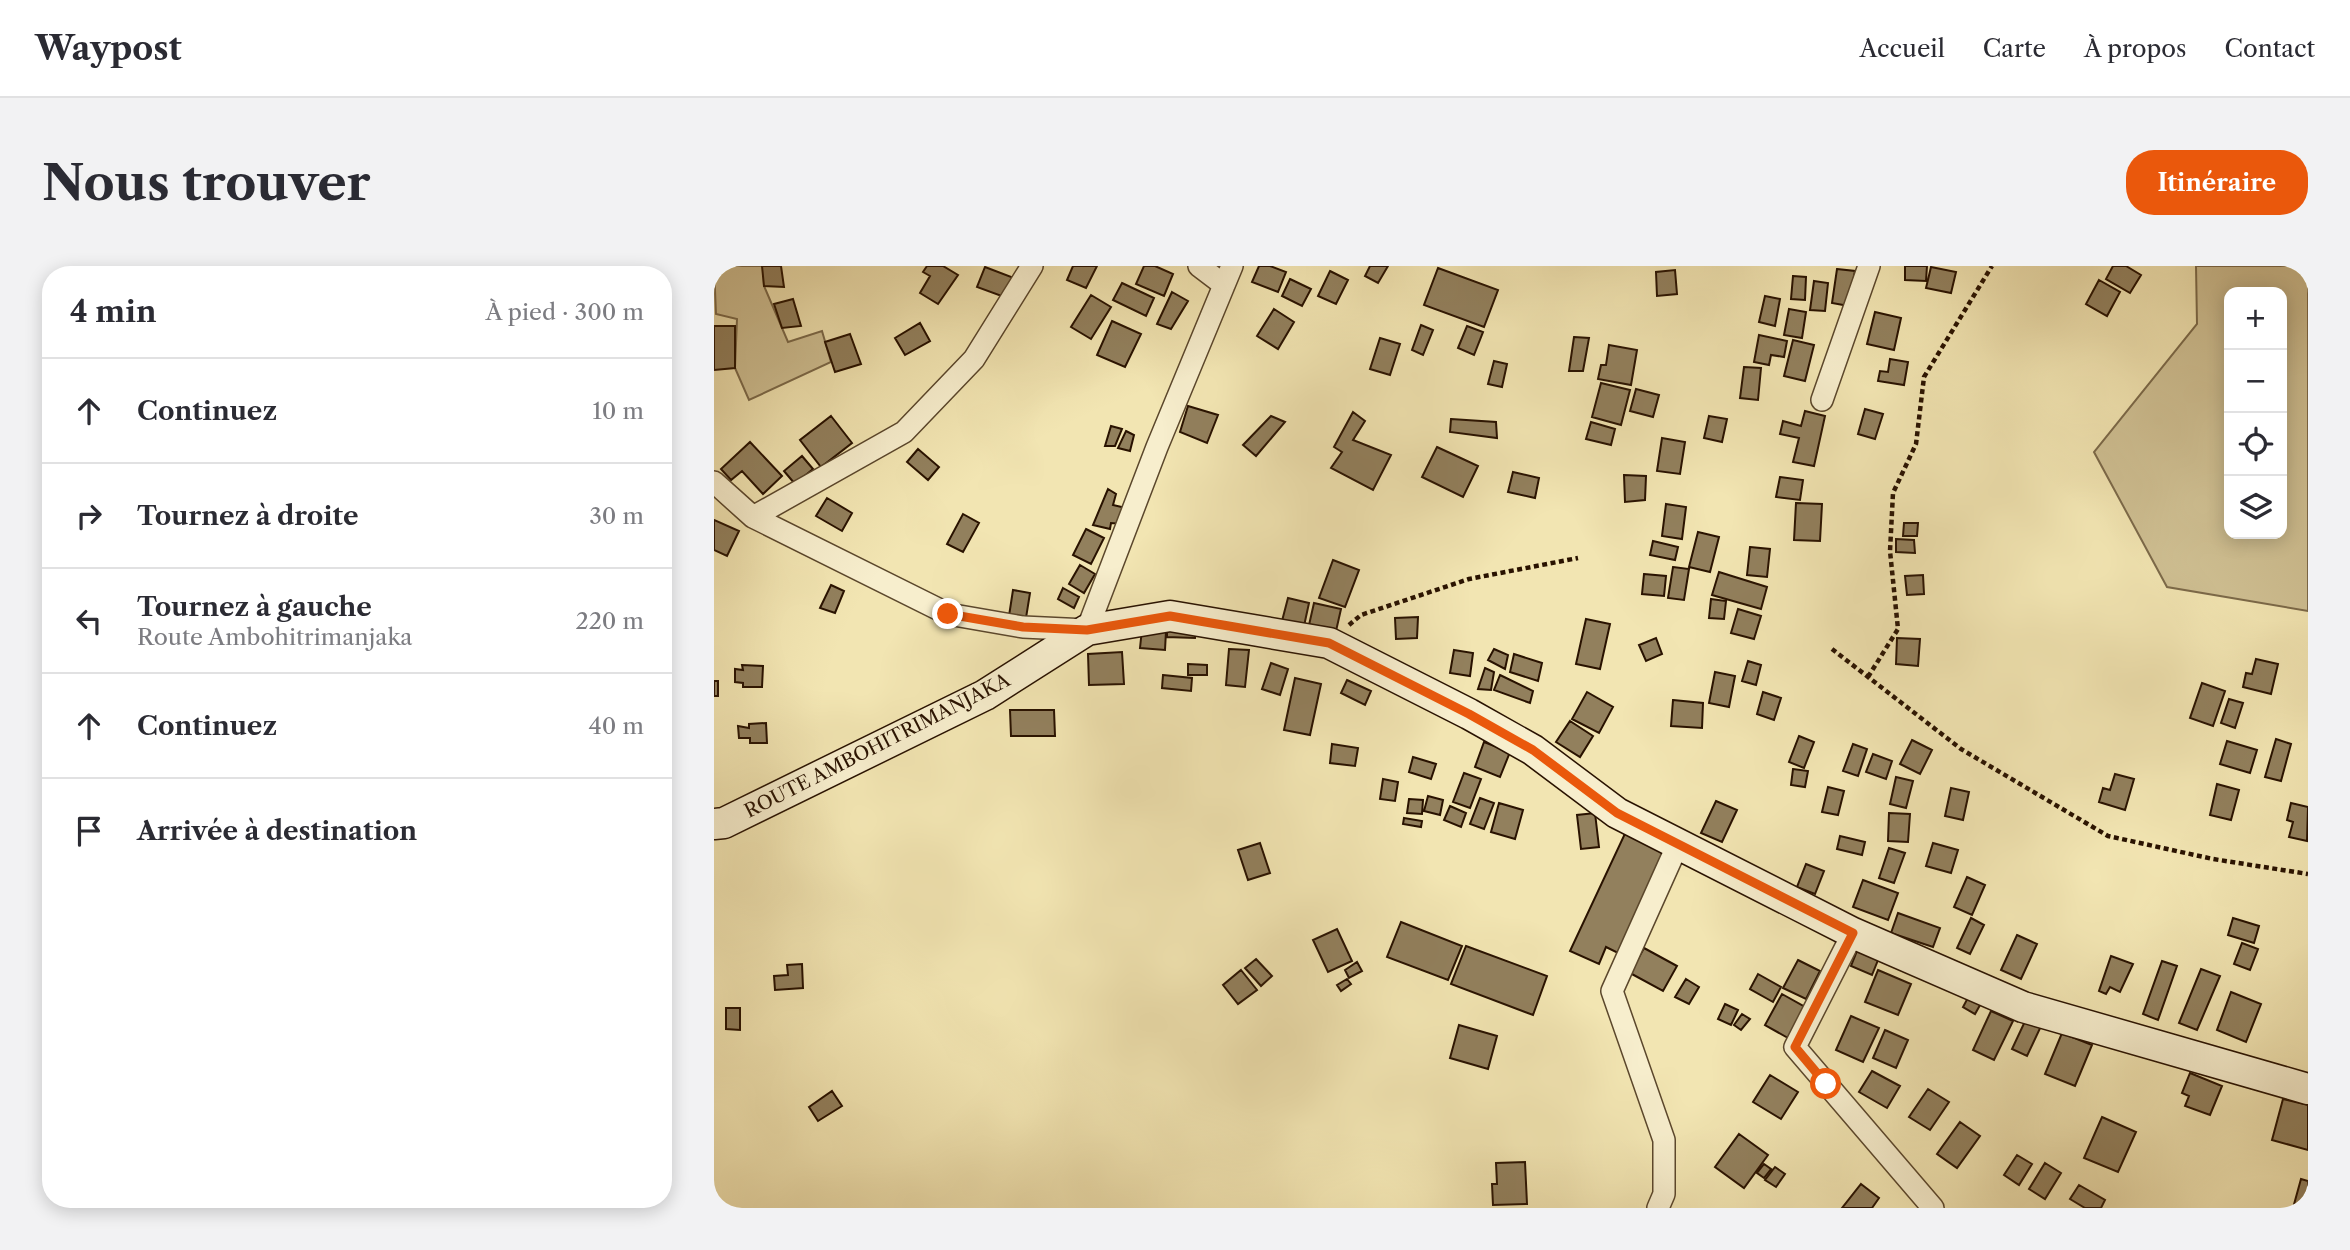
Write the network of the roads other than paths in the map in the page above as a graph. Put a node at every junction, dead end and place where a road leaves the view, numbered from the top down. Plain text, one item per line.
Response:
1 (1032, 266) edge
2 (1199, 266) edge
3 (1869, 266) edge
4 (1228, 276) edge
5 (1822, 400) dead end
6 (714, 482) edge
7 (753, 517) junction
8 (1087, 630) junction
9 (717, 825) edge
10 (1678, 844) junction
11 (1853, 933) junction
12 (2308, 1090) edge
13 (1664, 1203) edge
14 (1933, 1208) edge

1 - 7 street
2 - 4 street
3 - 5 street
4 - 8 street
6 - 7 street
7 - 8 street
8 - 9 street, ROUTE AMBOHITRIMANJAKA
8 - 10 street, ROUTE AMBOHITRIMANJAKA
10 - 11 street, ROUTE AMBOHITRIMANJAKA
10 - 13 street
11 - 12 street, ROUTE AMBOHITRIMANJAKA
11 - 14 street

